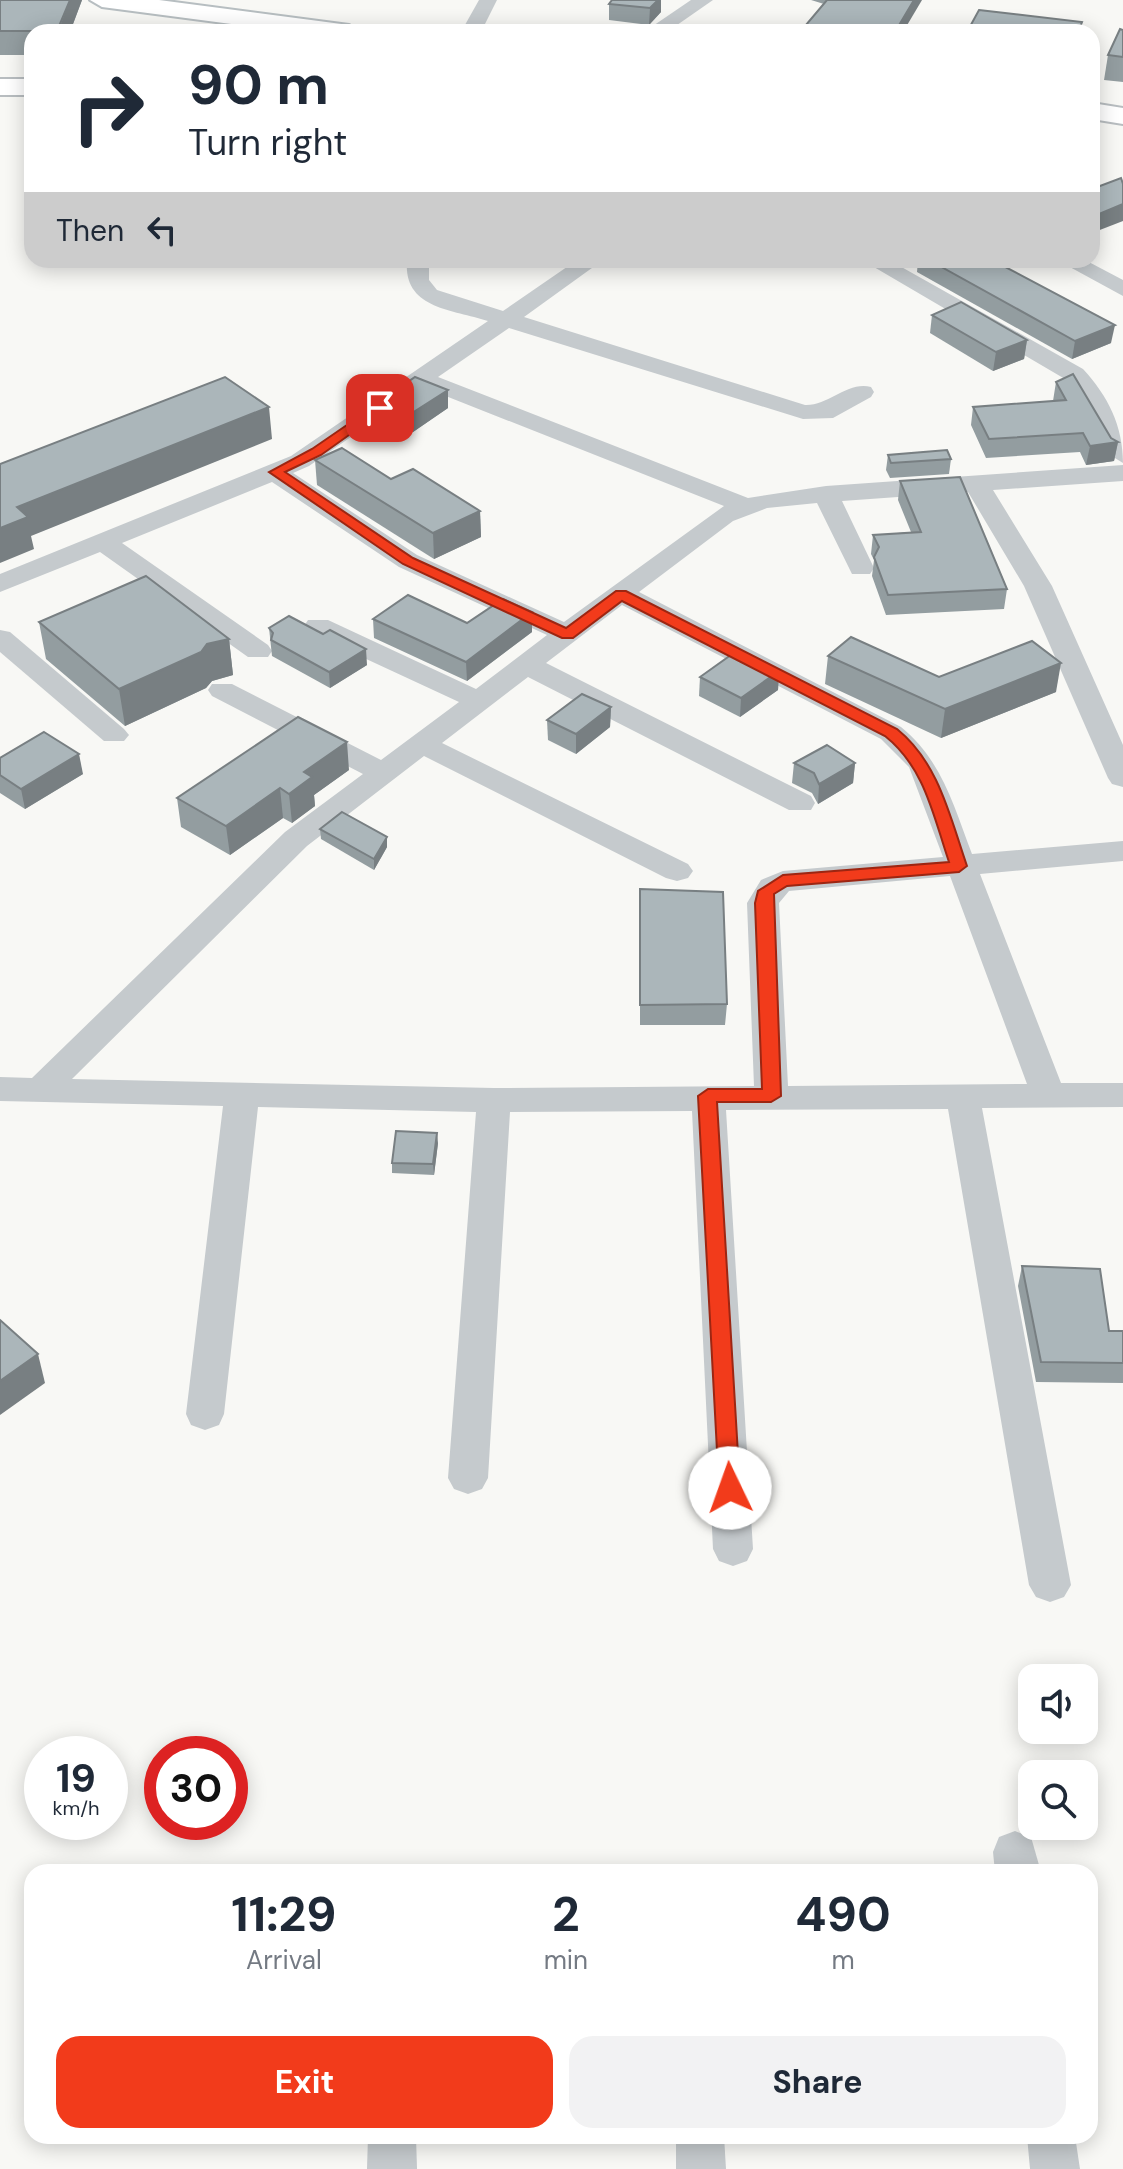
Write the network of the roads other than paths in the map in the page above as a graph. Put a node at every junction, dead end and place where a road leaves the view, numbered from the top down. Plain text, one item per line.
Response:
1 (102, 0) edge
2 (488, 0) edge
3 (663, 4) dead end
4 (697, 4) edge
5 (287, 24) edge
6 (475, 24) edge
7 (666, 24) edge
8 (0, 75) edge
9 (24, 75) edge
10 (0, 87) edge
11 (24, 87) edge
12 (1100, 112) edge
13 (1123, 116) edge
14 (1100, 126) edge
15 (1123, 129) edge
16 (418, 268) edge
17 (580, 268) edge
18 (887, 268) edge
19 (1083, 268) edge
20 (1123, 289) edge
21 (507, 319) junction
22 (423, 379) junction
23 (862, 392) dead end
24 (1123, 455) edge
25 (275, 472) junction
26 (1123, 473) edge
27 (975, 482) junction
28 (826, 494) junction
29 (744, 505) junction
30 (101, 541) junction
31 (861, 568) dead end
32 (0, 584) edge
33 (621, 594) junction
34 (318, 626) dead end
35 (567, 634) junction
36 (0, 638) edge
37 (258, 651) dead end
38 (527, 665) junction
39 (222, 690) dead end
40 (480, 701) junction
41 (114, 735) dead end
42 (422, 744) junction
43 (384, 773) junction
44 (1123, 778) edge
45 (800, 803) dead end
46 (1123, 851) edge
47 (959, 866) junction
48 (677, 871) dead end
49 (0, 1089) edge
50 (40, 1090) junction
51 (242, 1094) junction
52 (1048, 1095) junction
53 (1123, 1095) edge
54 (708, 1096) junction
55 (771, 1096) junction
56 (963, 1098) junction
57 (494, 1100) junction
58 (205, 1414) dead end
59 (468, 1478) dead end
60 (733, 1549) dead end
61 (1050, 1585) dead end
62 (392, 2144) edge
63 (700, 2144) edge
64 (1052, 2144) edge
65 (392, 2169) edge
66 (701, 2169) edge
67 (1055, 2169) edge

1 - 5 street
2 - 6 street
3 - 4 street
4 - 7 street
8 - 9 street
10 - 11 street
12 - 13 street
14 - 15 street
16 - 21 street
17 - 21 street
18 - 24 street
19 - 20 street
21 - 22 street
21 - 23 street
22 - 25 street
22 - 29 street
25 - 30 street
25 - 35 street
26 - 27 street
27 - 28 street
27 - 44 street
28 - 29 street
28 - 31 street
29 - 33 street
30 - 32 street
30 - 37 street
33 - 35 street
33 - 47 street
34 - 40 street
35 - 38 street
36 - 41 street
38 - 40 street
38 - 45 street
39 - 43 street
40 - 42 street
42 - 43 street
42 - 48 street
43 - 50 street
46 - 47 street
47 - 52 street
47 - 55 street
49 - 50 street
50 - 51 street
51 - 57 street
51 - 58 street
52 - 53 street
52 - 56 street
54 - 55 street
54 - 57 street
54 - 60 street
55 - 56 street
56 - 61 street
57 - 59 street
62 - 65 street
63 - 66 street
64 - 67 street

